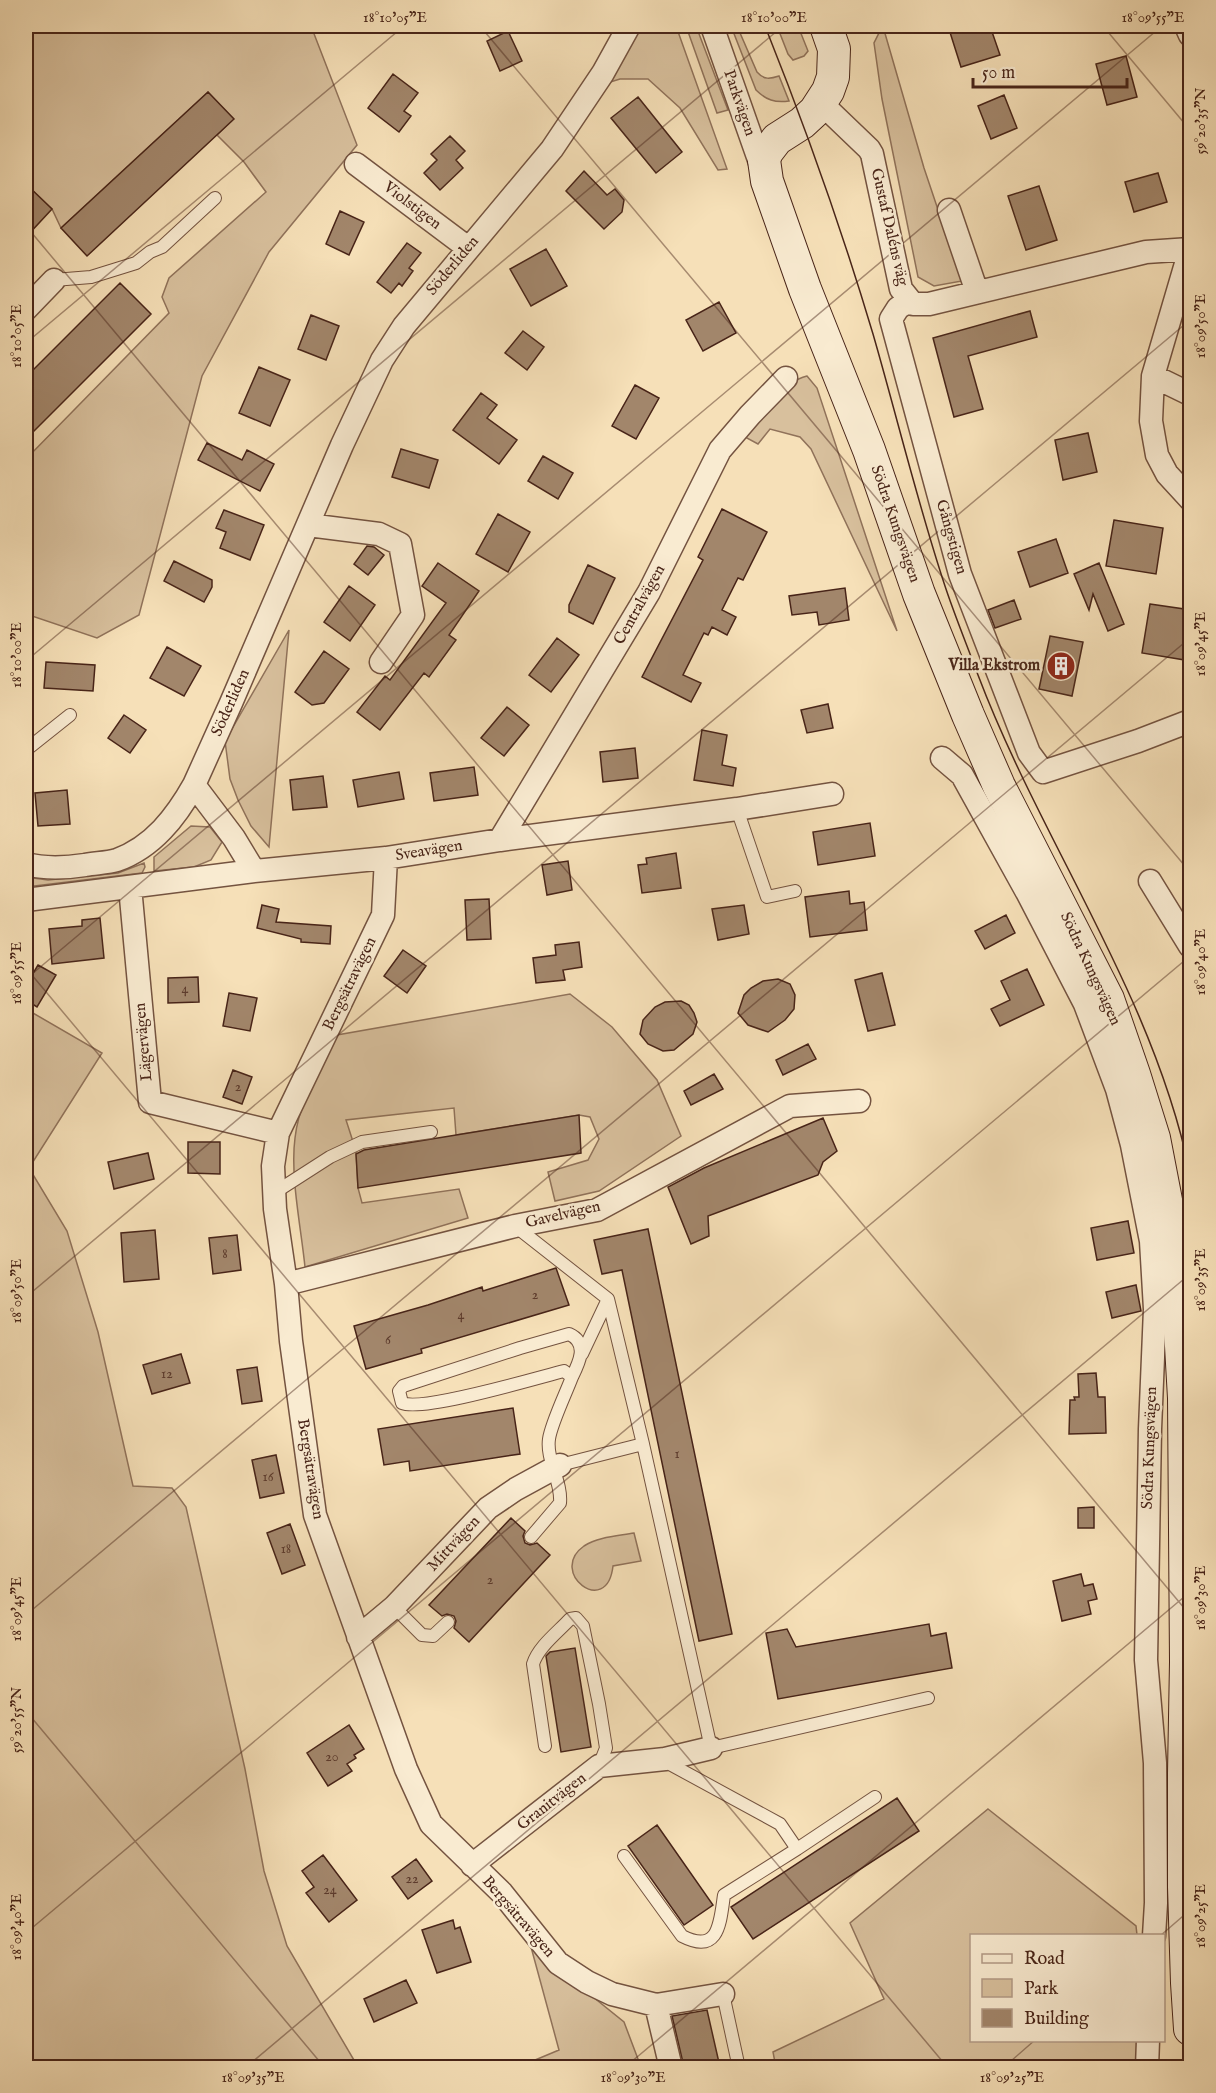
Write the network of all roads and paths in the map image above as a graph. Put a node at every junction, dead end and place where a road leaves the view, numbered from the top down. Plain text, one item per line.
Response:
1 (629, 26) edge
2 (712, 26) edge
3 (825, 26) edge
4 (1186, 26) edge
5 (1191, 35) edge
6 (821, 102) junction
7 (356, 164) dead end
8 (767, 180) junction
9 (215, 198) dead end
10 (949, 210) dead end
11 (468, 248) junction
12 (1191, 250) edge
13 (54, 280) joint
14 (977, 292) junction
15 (909, 301) junction
16 (26, 309) edge
17 (1153, 376) junction
18 (786, 378) dead end
19 (1191, 394) edge
20 (1191, 499) edge
21 (308, 525) junction
22 (381, 662) dead end
23 (70, 715) dead end
24 (1191, 721) edge
25 (26, 750) edge
26 (942, 758) dead end
27 (194, 784) junction
28 (832, 794) dead end
29 (737, 809) junction
30 (500, 840) junction
31 (386, 858) junction
32 (26, 864) edge
33 (254, 871) junction
34 (1150, 880) dead end
35 (130, 887) junction
36 (795, 891) dead end
37 (26, 900) edge
38 (1191, 946) edge
39 (859, 1101) dead end
40 (431, 1132) dead end
41 (278, 1133) junction
42 (274, 1193) junction
43 (515, 1226) junction
44 (286, 1284) junction
45 (608, 1299) junction
46 (582, 1354) junction
47 (572, 1377) junction
48 (643, 1444) junction
49 (556, 1467) junction
50 (531, 1537) dead end
51 (394, 1607) junction
52 (448, 1622) dead end
53 (358, 1637) junction
54 (928, 1698) dead end
55 (545, 1746) dead end
56 (711, 1748) junction
57 (665, 1759) junction
58 (599, 1766) junction
59 (875, 1797) dead end
60 (797, 1849) junction
61 (624, 1856) dead end
62 (472, 1865) junction
63 (1154, 1934) edge
64 (723, 1994) joint
65 (656, 2005) junction
66 (1191, 2029) edge
67 (1148, 2042) edge
68 (671, 2067) edge
69 (739, 2067) edge
70 (1147, 2067) edge

1 - 11 street, Söderliden
2 - 8 street, Parkvägen
3 - 6 main road, Södra Kungsvägen
4 - 5 street
6 - 8 main road, Södra Kungsvägen
6 - 15 street, Gustaf Daléns väg
7 - 11 street, Violstigen
8 - 66 main road, Södra Kungsvägen
9 - 13 lane
10 - 14 street
11 - 21 street, Söderliden
12 - 14 street, Gustaf Daléns väg
12 - 17 street
13 - 16 street
14 - 15 street, Gustaf Daléns väg
15 - 24 street, Gångstigen
17 - 19 street
17 - 20 street
18 - 30 street, Centralvägen
21 - 22 street
21 - 27 street, Söderliden
23 - 25 lane
26 - 63 street, Södra Kungsvägen
27 - 32 street, Söderliden
27 - 33 street
28 - 29 street, Sveavägen
29 - 30 street, Sveavägen
29 - 36 lane
30 - 31 street, Sveavägen
31 - 33 street, Sveavägen
31 - 41 street, Bergsätravägen
33 - 35 street, Sveavägen
34 - 38 street
35 - 37 street, Sveavägen
35 - 41 street, Lägervägen
39 - 43 street, Gavelvägen
40 - 42 lane
41 - 42 street, Bergsätravägen
42 - 44 street, Bergsätravägen
43 - 44 street, Gavelvägen
43 - 45 lane
44 - 53 street, Bergsätravägen
45 - 46 lane
45 - 48 lane
46 - 47 lane
46 - 47 lane
47 - 49 lane
48 - 49 lane
48 - 56 lane
49 - 50 lane
49 - 51 street, Mittvägen
51 - 52 lane
51 - 53 street, Mittvägen
53 - 62 street, Bergsätravägen
54 - 56 lane
55 - 58 lane
56 - 57 street, Granitvägen
57 - 58 street, Granitvägen
57 - 60 lane
58 - 62 street, Granitvägen
59 - 60 lane
60 - 61 lane
62 - 65 street, Bergsätravägen
64 - 65 street, Bergsätravägen
64 - 69 lane, Bergsätravägen
65 - 68 street
67 - 70 street

